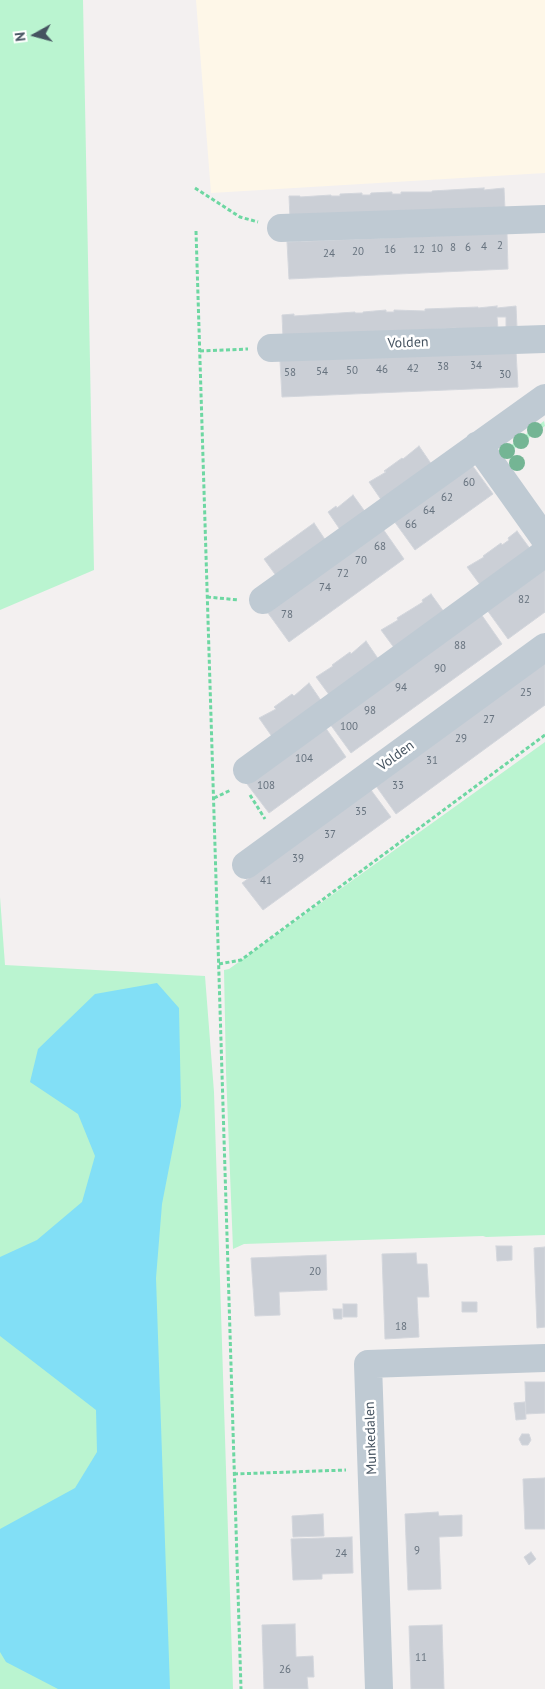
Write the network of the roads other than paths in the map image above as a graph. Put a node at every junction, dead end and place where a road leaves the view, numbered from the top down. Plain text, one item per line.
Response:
1 (545, 219) edge
2 (281, 228) road end
3 (545, 338) edge
4 (271, 348) road end
5 (545, 398) edge
6 (478, 445) junction
7 (545, 538) edge
8 (545, 554) edge
9 (263, 600) road end
10 (545, 647) edge
11 (245, 777) road end
12 (246, 865) dead end
13 (545, 1358) edge
14 (379, 1689) edge

1 - 2 street
3 - 4 street, Volden
5 - 6 street
6 - 7 street
6 - 9 street
8 - 11 street
10 - 12 street, Volden
13 - 14 street, Munkedalen

